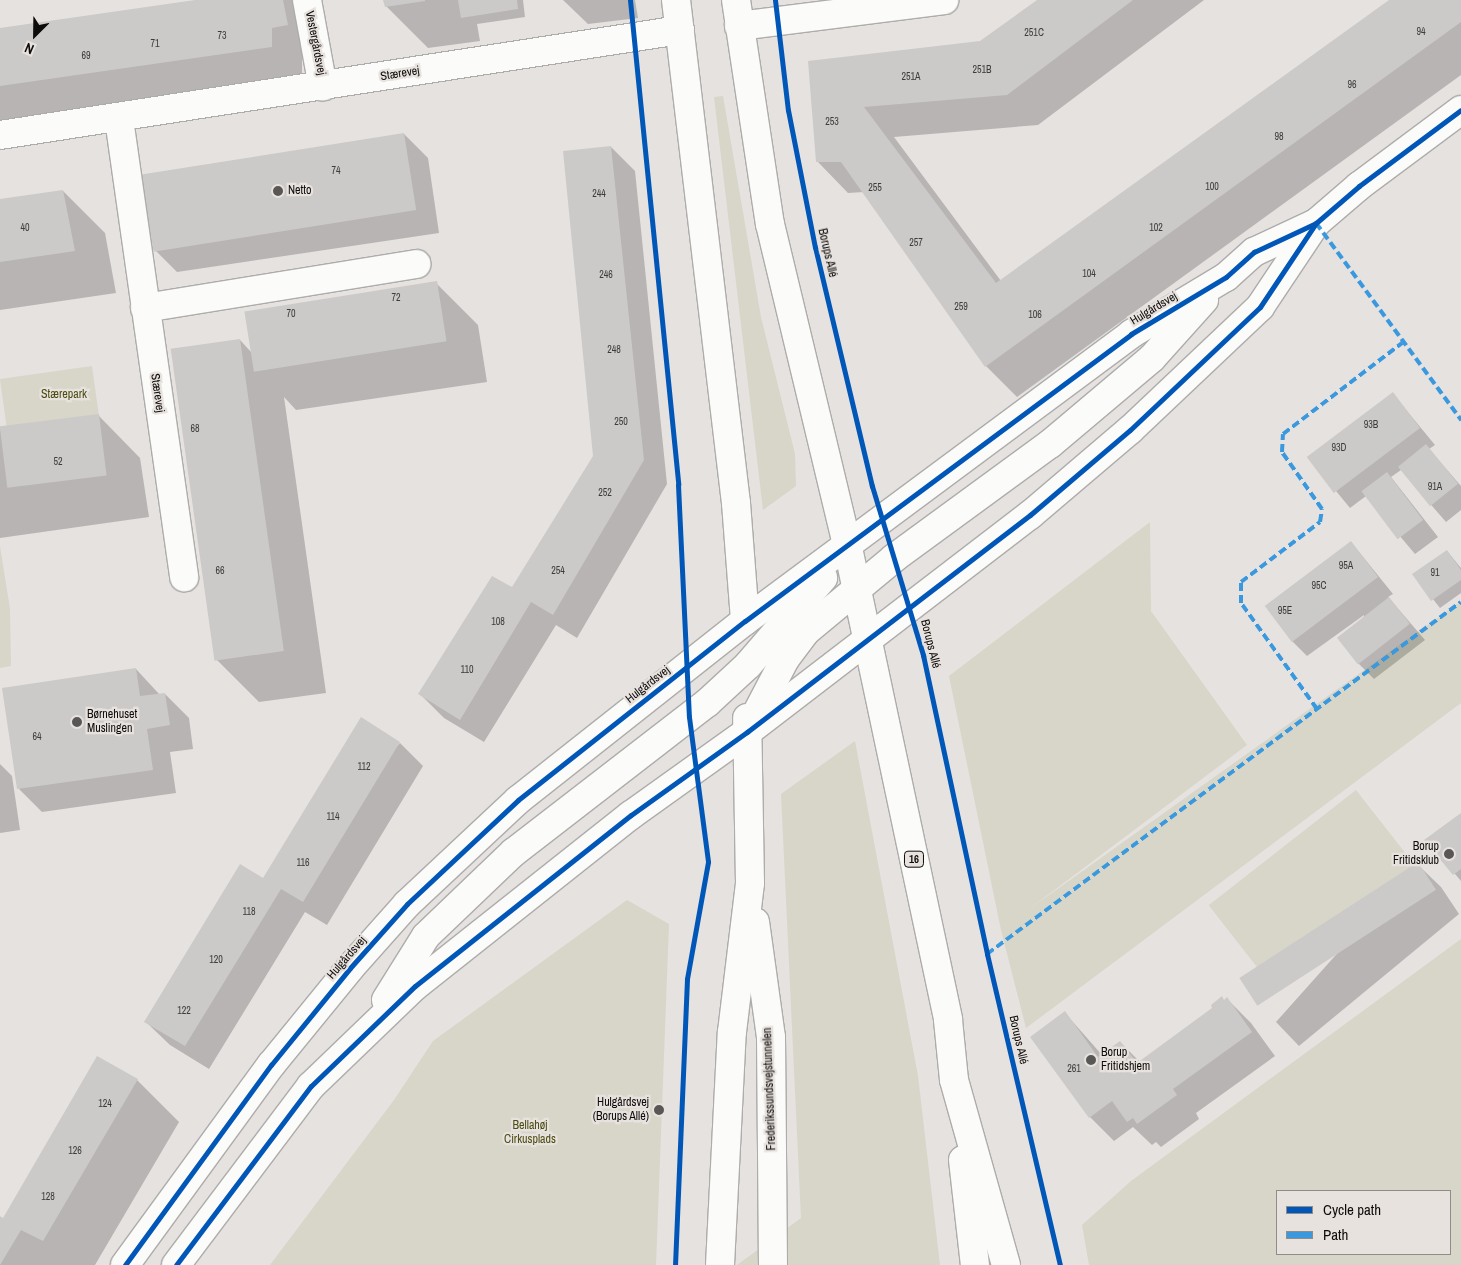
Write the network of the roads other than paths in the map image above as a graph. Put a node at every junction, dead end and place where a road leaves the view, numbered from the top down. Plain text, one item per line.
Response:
1 (307, 0) edge
2 (676, 0) edge
3 (944, 0) edge
4 (737, 13) edge
5 (680, 30) junction
6 (323, 87) junction
7 (1461, 110) edge
8 (119, 119) junction
9 (0, 136) edge
10 (1316, 223) junction
11 (416, 264) dead end
12 (1226, 277) junction
13 (145, 308) junction
14 (848, 548) junction
15 (184, 577) dead end
16 (856, 590) junction
17 (745, 621) junction
18 (867, 639) junction
19 (748, 665) junction
20 (747, 732) junction
21 (750, 883) junction
22 (367, 1030) junction
23 (954, 1080) junction
24 (125, 1265) edge
25 (176, 1265) edge
26 (720, 1265) edge
27 (774, 1265) edge
28 (975, 1265) edge
29 (1006, 1265) edge

1 - 6 main road, Vestergårdsvej
2 - 5 main road
3 - 4 main road
4 - 14 main road
5 - 6 main road, Stærevej
5 - 17 main road
6 - 8 main road, Stærevej
7 - 10 main road, Hulgårdsvej
8 - 9 main road, Stærevej
8 - 13 main road, Stærevej
10 - 12 main road, Hulgårdsvej
10 - 18 main road, Hulgårdsvej
11 - 13 main road
12 - 14 main road, Hulgårdsvej
12 - 16 main road
13 - 15 main road, Stærevej
14 - 16 main road, 16
14 - 17 main road, Hulgårdsvej
14 - 19 main road
16 - 18 main road, 16
16 - 20 main road
17 - 19 main road
17 - 24 main road, Hulgårdsvej
18 - 20 main road, Hulgårdsvej
18 - 23 main road, 16
19 - 20 main road
19 - 22 main road
20 - 21 main road
20 - 22 main road, Hulgårdsvej
21 - 26 main road
21 - 27 main road, Frederikssundsvejstunnelen
22 - 25 main road, Hulgårdsvej
23 - 28 main road, 16
23 - 29 main road

